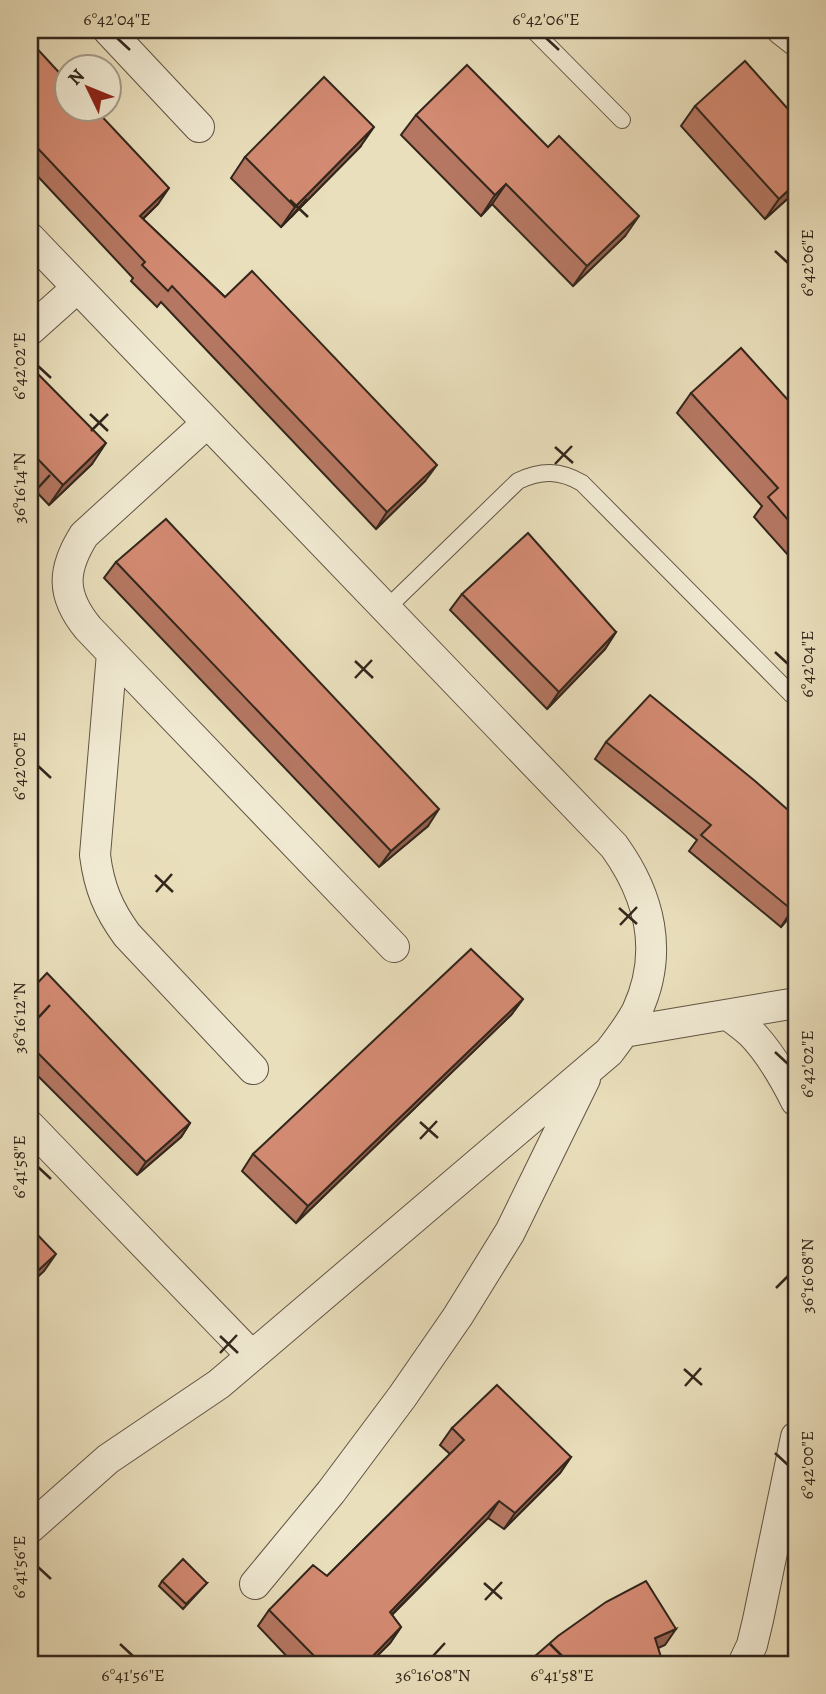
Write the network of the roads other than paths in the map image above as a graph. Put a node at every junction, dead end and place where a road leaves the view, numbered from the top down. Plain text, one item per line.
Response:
1 (108, 30) edge
2 (533, 30) edge
3 (782, 30) edge
4 (796, 41) edge
5 (622, 120) dead end
6 (199, 127) dead end
7 (30, 239) edge
8 (77, 288) junction
9 (30, 330) edge
10 (207, 423) junction
11 (386, 609) junction
12 (112, 653) junction
13 (792, 695) dead end
14 (394, 947) dead end
15 (796, 1003) edge
16 (728, 1014) junction
17 (624, 1032) junction
18 (253, 1069) dead end
19 (591, 1069) junction
20 (796, 1101) edge
21 (30, 1126) edge
22 (252, 1356) junction
23 (796, 1437) edge
24 (30, 1528) edge
25 (255, 1584) dead end
26 (743, 1664) edge

1 - 6 street
2 - 5 lane
3 - 4 street
7 - 8 street
8 - 9 street
8 - 10 street
10 - 11 street
10 - 12 street
11 - 13 lane
11 - 17 street
12 - 14 street
12 - 18 street
15 - 16 street
16 - 17 street
16 - 20 street
17 - 19 street
19 - 22 street
19 - 25 street
21 - 22 street
22 - 24 street
23 - 26 street

